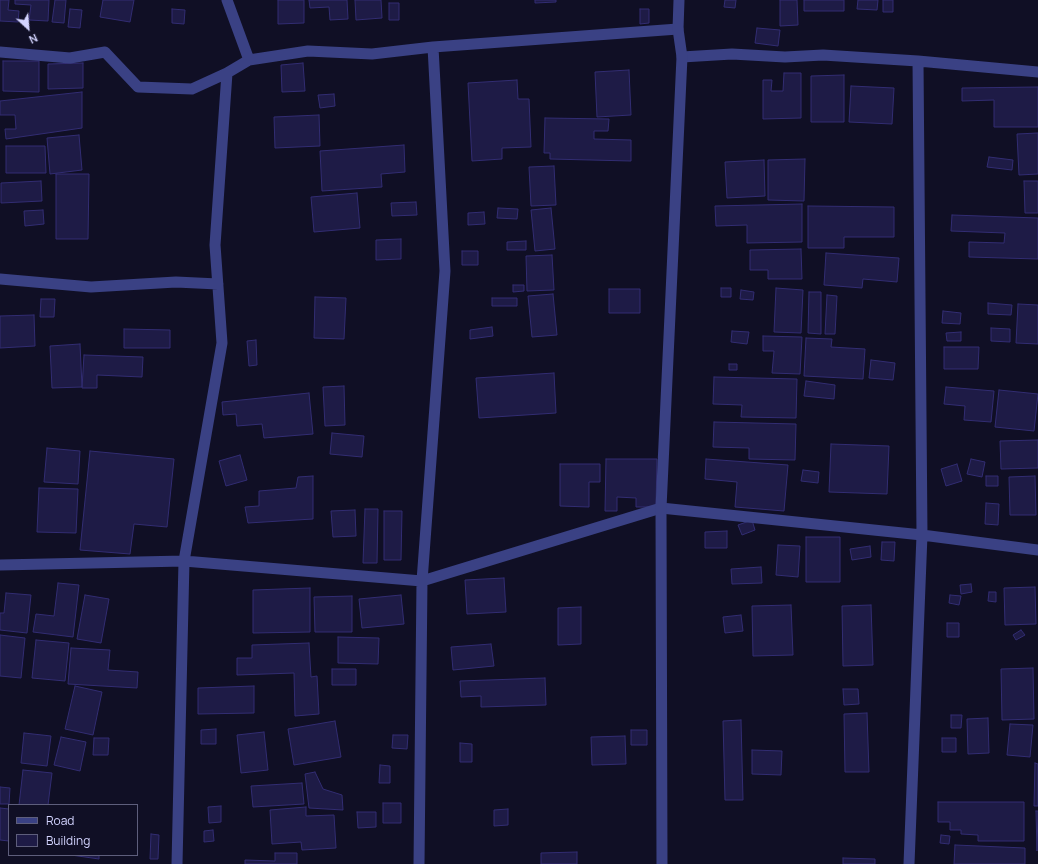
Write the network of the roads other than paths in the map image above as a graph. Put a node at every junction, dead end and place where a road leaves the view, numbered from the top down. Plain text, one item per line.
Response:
1 (227, 0) edge
2 (679, 0) edge
3 (678, 29) junction
4 (433, 47) junction
5 (0, 52) edge
6 (682, 57) junction
7 (249, 60) junction
8 (918, 61) junction
9 (1038, 72) edge
10 (227, 74) junction
11 (0, 279) edge
12 (218, 284) junction
13 (661, 508) junction
14 (922, 535) junction
15 (1038, 550) edge
16 (184, 561) junction
17 (0, 565) edge
18 (422, 582) junction
19 (177, 864) edge
20 (419, 864) edge
21 (662, 864) edge
22 (909, 864) edge

1 - 7 street
2 - 3 street
3 - 4 street
3 - 6 street
4 - 7 street
4 - 18 street
5 - 10 street
6 - 8 street
6 - 13 street
7 - 10 street
8 - 9 street
8 - 14 street
10 - 12 street
11 - 12 street
12 - 16 street
13 - 14 street
13 - 18 street
13 - 21 street
14 - 15 street
14 - 22 street
16 - 17 street
16 - 18 street
16 - 19 street
18 - 20 street

